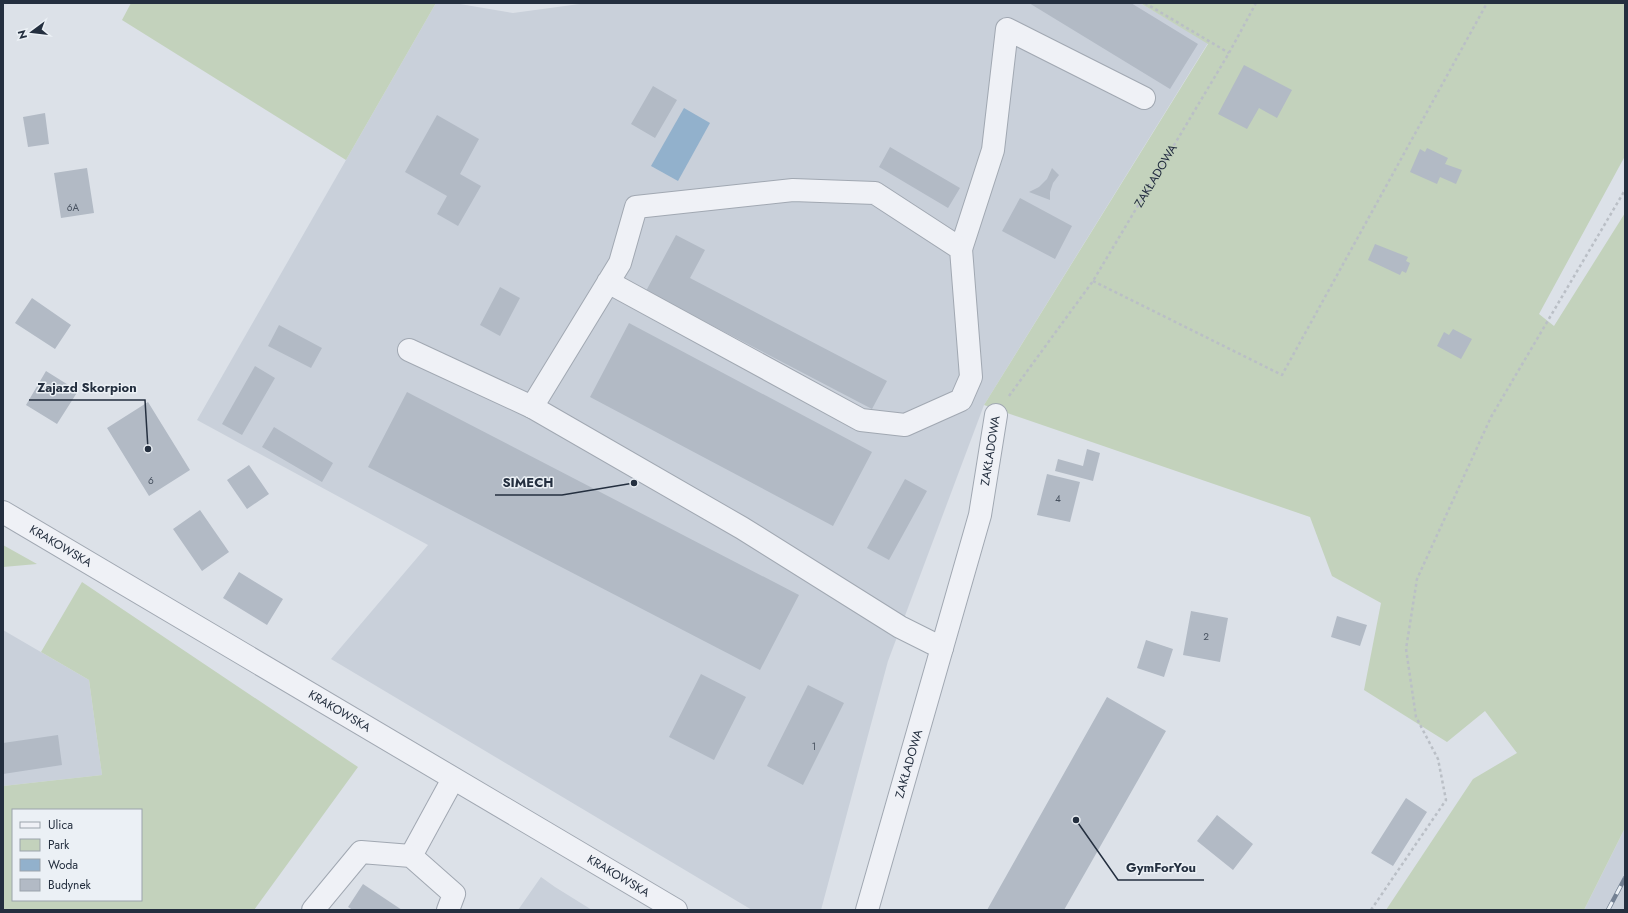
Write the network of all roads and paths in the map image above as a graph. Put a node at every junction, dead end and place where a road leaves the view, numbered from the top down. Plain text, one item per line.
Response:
1 (1145, 3) edge
2 (1256, 3) edge
3 (1486, 3) edge
4 (1229, 53) junction
5 (1144, 98) dead end
6 (1625, 190) edge
7 (962, 249) junction
8 (1093, 281) junction
9 (608, 282) junction
10 (408, 350) dead end
11 (532, 406) junction
12 (996, 415) joint
13 (3, 512) edge
14 (942, 648) junction
15 (453, 779) junction
16 (411, 856) junction
17 (313, 910) edge
18 (448, 910) edge
19 (676, 910) edge
20 (867, 910) edge
21 (1371, 910) edge

1 - 4 path
2 - 4 path, ZAKŁADOWA
3 - 8 path
4 - 8 path, ZAKŁADOWA
5 - 7 street
6 - 21 path
7 - 9 street
7 - 9 street
8 - 12 path, ZAKŁADOWA
9 - 11 street
10 - 11 street
11 - 14 street
12 - 14 street, ZAKŁADOWA
13 - 15 street, KRAKOWSKA
14 - 20 street, ZAKŁADOWA
15 - 16 street
15 - 19 street, KRAKOWSKA
16 - 17 street
16 - 18 street

